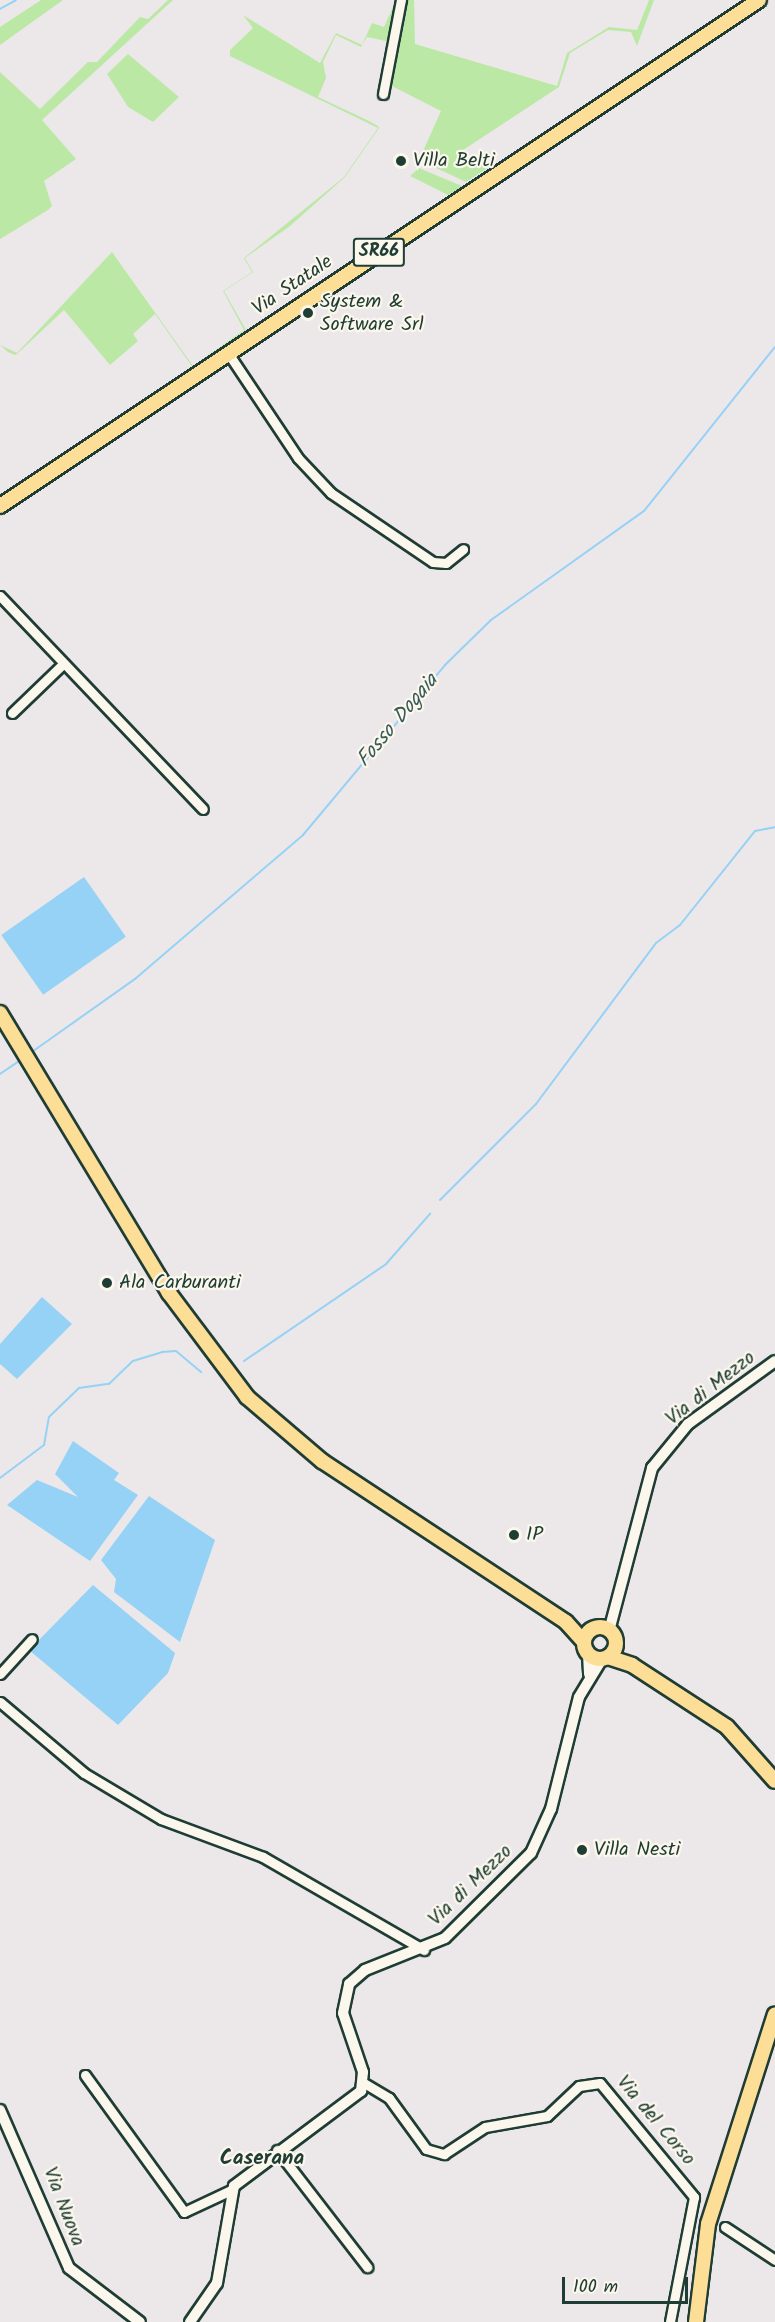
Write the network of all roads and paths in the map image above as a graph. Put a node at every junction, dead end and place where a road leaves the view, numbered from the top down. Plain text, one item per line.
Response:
1 (401, 0) edge
2 (759, 0) edge
3 (383, 94) dead end
4 (228, 353) junction
5 (0, 506) edge
6 (463, 549) dead end
7 (0, 596) edge
8 (63, 664) junction
9 (12, 713) dead end
10 (203, 809) dead end
11 (0, 1013) edge
12 (775, 1361) edge
13 (566, 1622) junction
14 (600, 1629) junction
15 (32, 1639) dead end
16 (599, 1651) junction
17 (0, 1674) edge
18 (0, 1702) edge
19 (775, 1781) edge
20 (423, 1950) junction
21 (775, 2014) edge
22 (85, 2075) dead end
23 (364, 2083) junction
24 (0, 2110) edge
25 (277, 2150) junction
26 (233, 2189) junction
27 (725, 2227) dead end
28 (775, 2260) edge
29 (367, 2267) dead end
30 (140, 2322) edge
31 (190, 2322) edge
32 (670, 2322) edge
33 (696, 2322) edge

1 - 3 street
2 - 4 main road, Via Statale / SR66
4 - 5 main road, Via Statale / SR66
4 - 6 street
7 - 8 street
8 - 9 street
8 - 10 street
11 - 13 main road
12 - 14 street, Via di Mezzo
13 - 14 main road
13 - 16 main road
14 - 16 main road
14 - 16 main road
15 - 17 street
16 - 19 main road
16 - 20 street, Via di Mezzo
18 - 20 street
20 - 23 street, Via di Mezzo
21 - 33 main road
22 - 26 street
23 - 25 street
23 - 32 street, Via del Corso
24 - 30 street, Via Nuova
25 - 26 street
25 - 29 street
26 - 31 street
27 - 28 street

